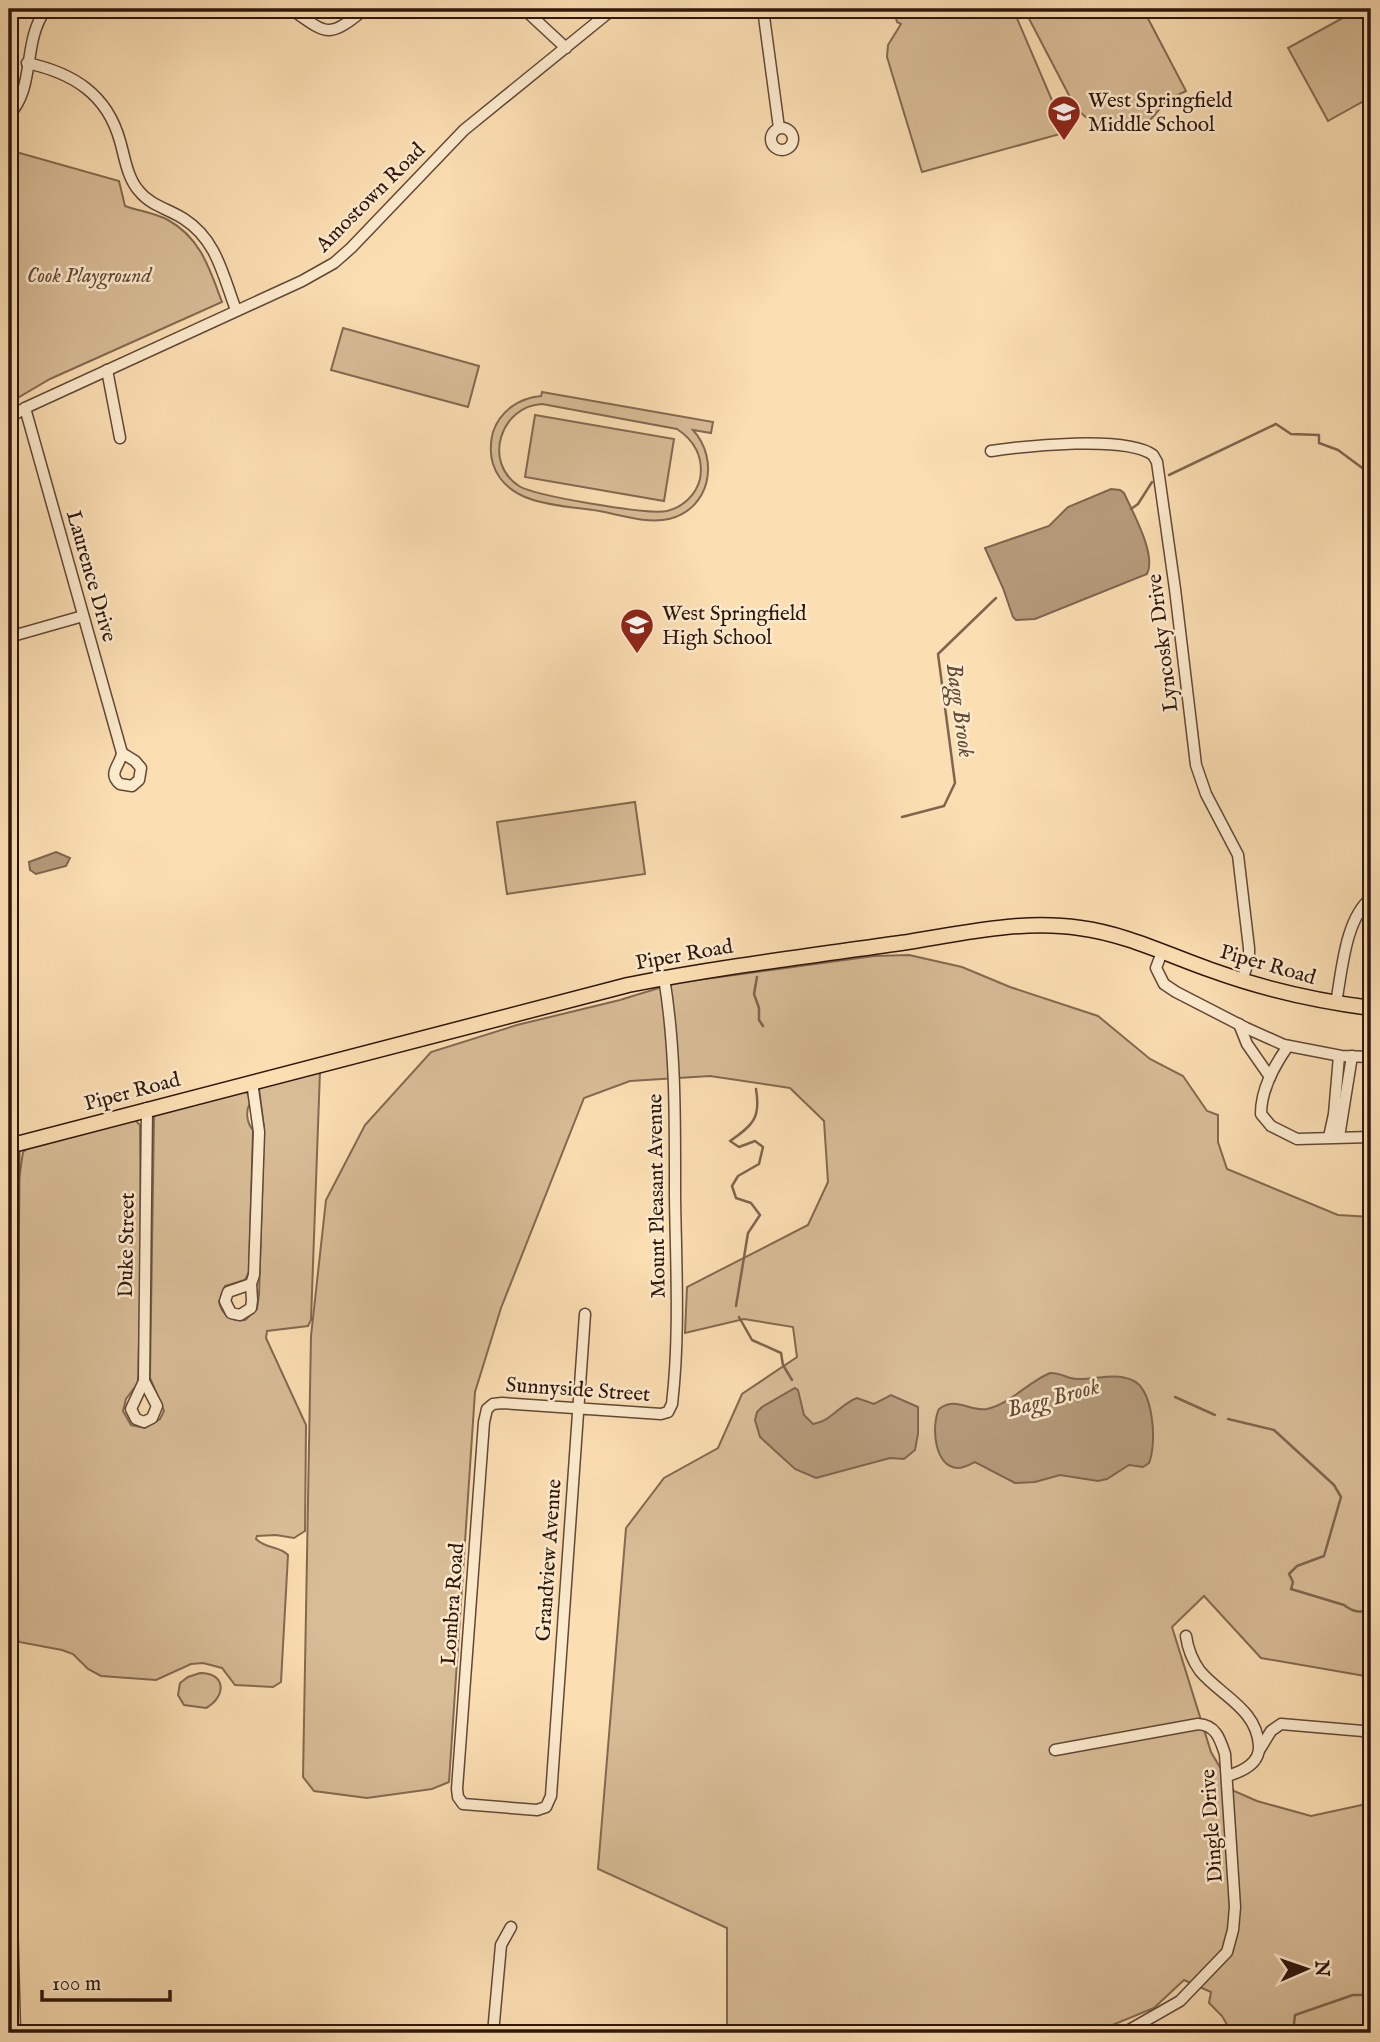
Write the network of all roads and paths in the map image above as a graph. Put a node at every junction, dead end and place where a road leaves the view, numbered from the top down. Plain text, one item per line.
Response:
1 (46, 9) edge
2 (291, 9) edge
3 (365, 9) edge
4 (524, 9) edge
5 (613, 9) edge
6 (763, 9) edge
7 (566, 48) junction
8 (27, 63) junction
9 (9, 115) edge
10 (779, 128) dead end
11 (236, 310) junction
12 (107, 370) junction
13 (25, 408) junction
14 (9, 418) edge
15 (120, 438) dead end
16 (991, 451) dead end
17 (83, 616) junction
18 (9, 637) edge
19 (122, 753) dead end
20 (1371, 898) edge
21 (1162, 952) junction
22 (664, 978) junction
23 (1242, 981) junction
24 (1336, 1003) junction
25 (1371, 1008) edge
26 (1238, 1024) junction
27 (1288, 1046) junction
28 (1339, 1056) junction
29 (1352, 1056) junction
30 (1371, 1057) edge
31 (1371, 1065) edge
32 (1270, 1076) junction
33 (251, 1082) junction
34 (147, 1108) junction
35 (1334, 1137) junction
36 (1371, 1137) edge
37 (11, 1145) edge
38 (251, 1284) dead end
39 (585, 1314) dead end
40 (144, 1381) dead end
41 (577, 1408) junction
42 (487, 1409) joint
43 (668, 1412) joint
44 (1186, 1636) dead end
45 (10, 1656) edge
46 (1371, 1734) edge
47 (1055, 1749) dead end
48 (1260, 1749) junction
49 (1227, 1776) junction
50 (461, 1802) joint
51 (511, 1927) dead end
52 (15, 2033) edge
53 (493, 2033) edge
54 (1124, 2033) edge

1 - 8 street
2 - 3 street
4 - 7 street
5 - 7 street, Amostown Road
6 - 10 street
7 - 11 street, Amostown Road
8 - 9 street
8 - 11 street
11 - 12 street, Amostown Road
12 - 13 street, Amostown Road
12 - 15 street
13 - 14 street, Amostown Road
13 - 17 street, Laurence Drive
16 - 23 street, Lyncosky Drive
17 - 18 street
17 - 19 street, Laurence Drive
20 - 24 street
21 - 22 main road, Piper Road
21 - 23 main road, Piper Road
21 - 26 street
22 - 33 main road, Piper Road
22 - 43 street, Mount Pleasant Avenue
23 - 24 main road, Piper Road
24 - 25 main road, Piper Road
26 - 27 street
26 - 32 street
27 - 28 street
27 - 32 street
28 - 29 street
28 - 35 street
29 - 30 street
29 - 31 street
29 - 35 street
32 - 35 street
33 - 34 main road, Piper Road
33 - 38 street
34 - 37 main road, Piper Road
34 - 40 street, Duke Street
35 - 36 street
37 - 45 street
39 - 41 street, Grandview Avenue
41 - 42 street, Sunnyside Street
41 - 43 street, Sunnyside Street
41 - 50 street, Grandview Avenue
42 - 50 street, Lombra Road
44 - 48 street
45 - 52 street
46 - 48 street
47 - 49 street, Dingle Drive
48 - 49 street
49 - 54 street, Dingle Drive
51 - 53 street

